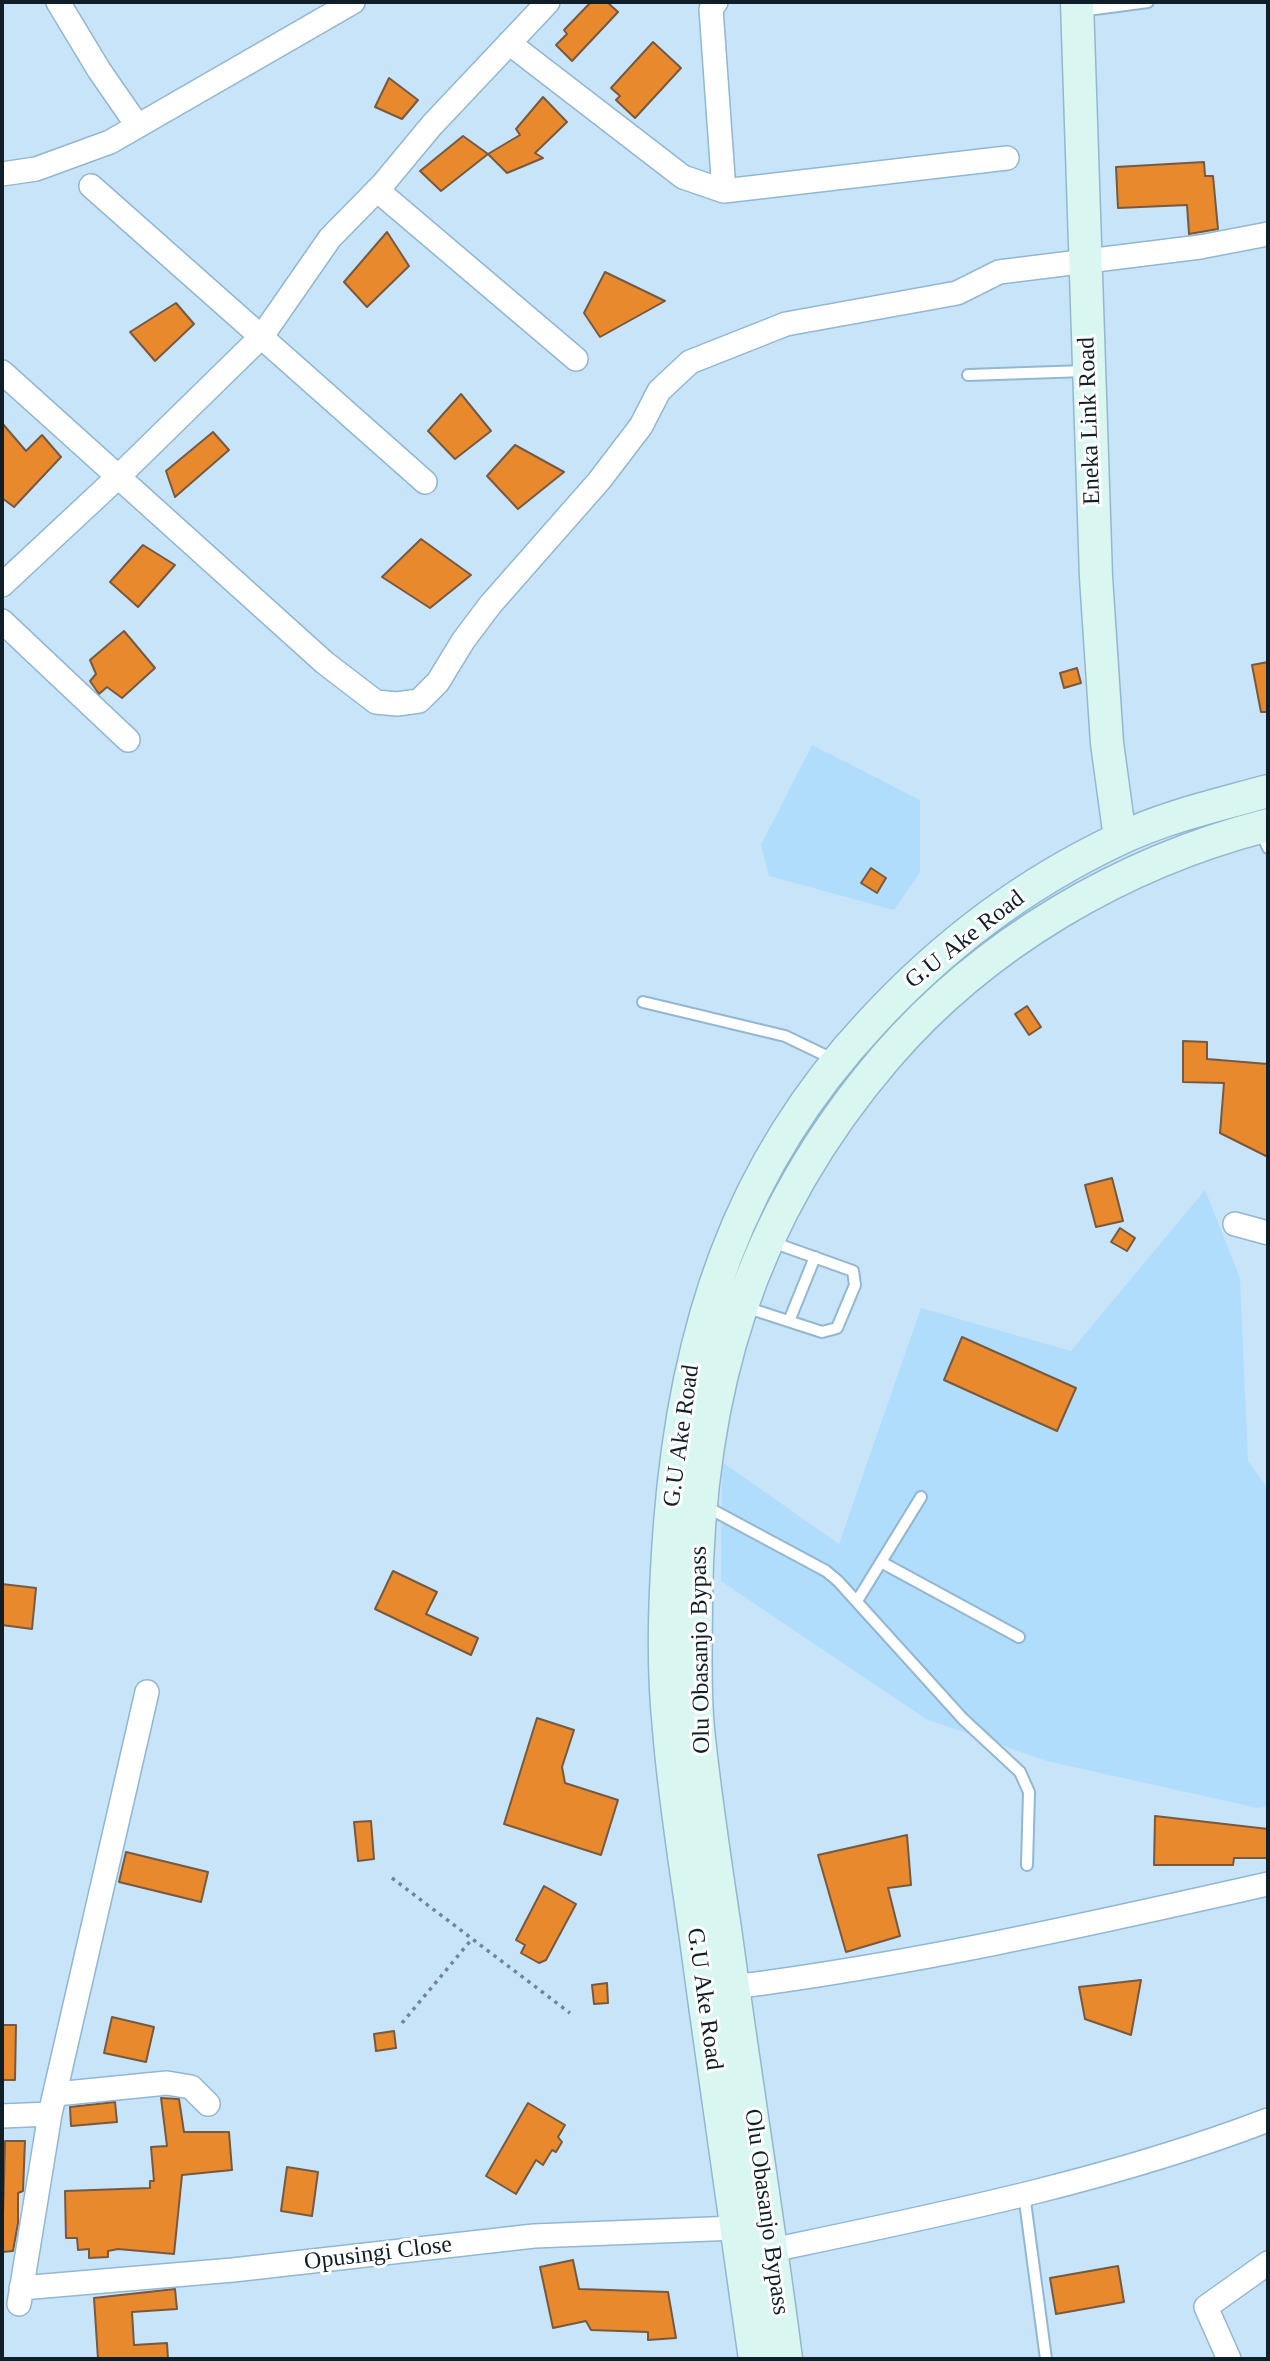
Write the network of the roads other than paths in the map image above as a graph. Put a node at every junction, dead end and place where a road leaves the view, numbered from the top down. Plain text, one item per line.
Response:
1 (58, 2) edge
2 (353, 2) edge
3 (548, 2) edge
4 (716, 2) edge
5 (1147, 2) edge
6 (1077, 7) edge
7 (509, 43) junction
8 (137, 125) junction
9 (1007, 158) dead end
10 (2, 174) edge
11 (91, 186) dead end
12 (377, 190) junction
13 (724, 191) junction
14 (1268, 234) edge
15 (1084, 262) junction
16 (262, 335) junction
17 (576, 359) dead end
18 (1088, 371) junction
19 (2, 372) edge
20 (968, 375) dead end
21 (119, 476) junction
22 (425, 482) dead end
23 (2, 585) edge
24 (2, 621) edge
25 (128, 740) dead end
26 (1268, 791) edge
27 (1265, 834) edge
28 (1120, 838) junction
29 (643, 1002) dead end
30 (838, 1061) junction
31 (1235, 1224) dead end
32 (1268, 1233) edge
33 (767, 1240) junction
34 (815, 1258) junction
35 (741, 1306) junction
36 (789, 1321) junction
37 (921, 1497) dead end
38 (700, 1503) junction
39 (881, 1562) junction
40 (857, 1601) junction
41 (1019, 1637) dead end
42 (147, 1692) dead end
43 (1027, 1865) dead end
44 (1268, 1884) edge
45 (733, 1987) junction
46 (53, 2104) junction
47 (208, 2104) dead end
48 (2, 2116) edge
49 (1268, 2120) edge
50 (1024, 2194) junction
51 (736, 2228) junction
52 (772, 2250) junction
53 (1268, 2263) edge
54 (755, 2359) edge
55 (786, 2359) edge
56 (1046, 2359) edge
57 (1230, 2359) edge

1 - 8 street
2 - 8 street
3 - 7 street
4 - 13 street
5 - 6 lane
6 - 15 main road, Eneka Link Road
7 - 12 street
7 - 13 street
8 - 10 street
9 - 13 street
11 - 16 street
12 - 16 street
12 - 17 street
14 - 15 street
15 - 18 main road, Eneka Link Road
15 - 21 street
16 - 21 street
16 - 22 street
18 - 20 lane
18 - 28 main road, Eneka Link Road
19 - 21 street
21 - 23 street
24 - 25 street
26 - 28 main road, G.U Ake Road
27 - 33 main road, Olu Obasanjo Bypass
28 - 30 main road, G.U Ake Road
29 - 30 lane
30 - 51 main road, G.U Ake Road
31 - 32 street
33 - 34 lane
33 - 35 main road, Olu Obasanjo Bypass
34 - 36 lane
34 - 36 lane
35 - 36 lane
35 - 38 main road, Olu Obasanjo Bypass
37 - 39 lane
38 - 40 lane
38 - 45 main road, Olu Obasanjo Bypass
39 - 40 lane
39 - 41 lane
40 - 43 lane
42 - 46 street
44 - 45 street
45 - 52 main road, Olu Obasanjo Bypass
46 - 47 street
46 - 48 street
46 - 51 street, Opusingi Close
49 - 50 street
50 - 52 street
50 - 56 lane
51 - 54 main road, G.U Ake Road
52 - 55 main road, Olu Obasanjo Bypass
53 - 57 street

